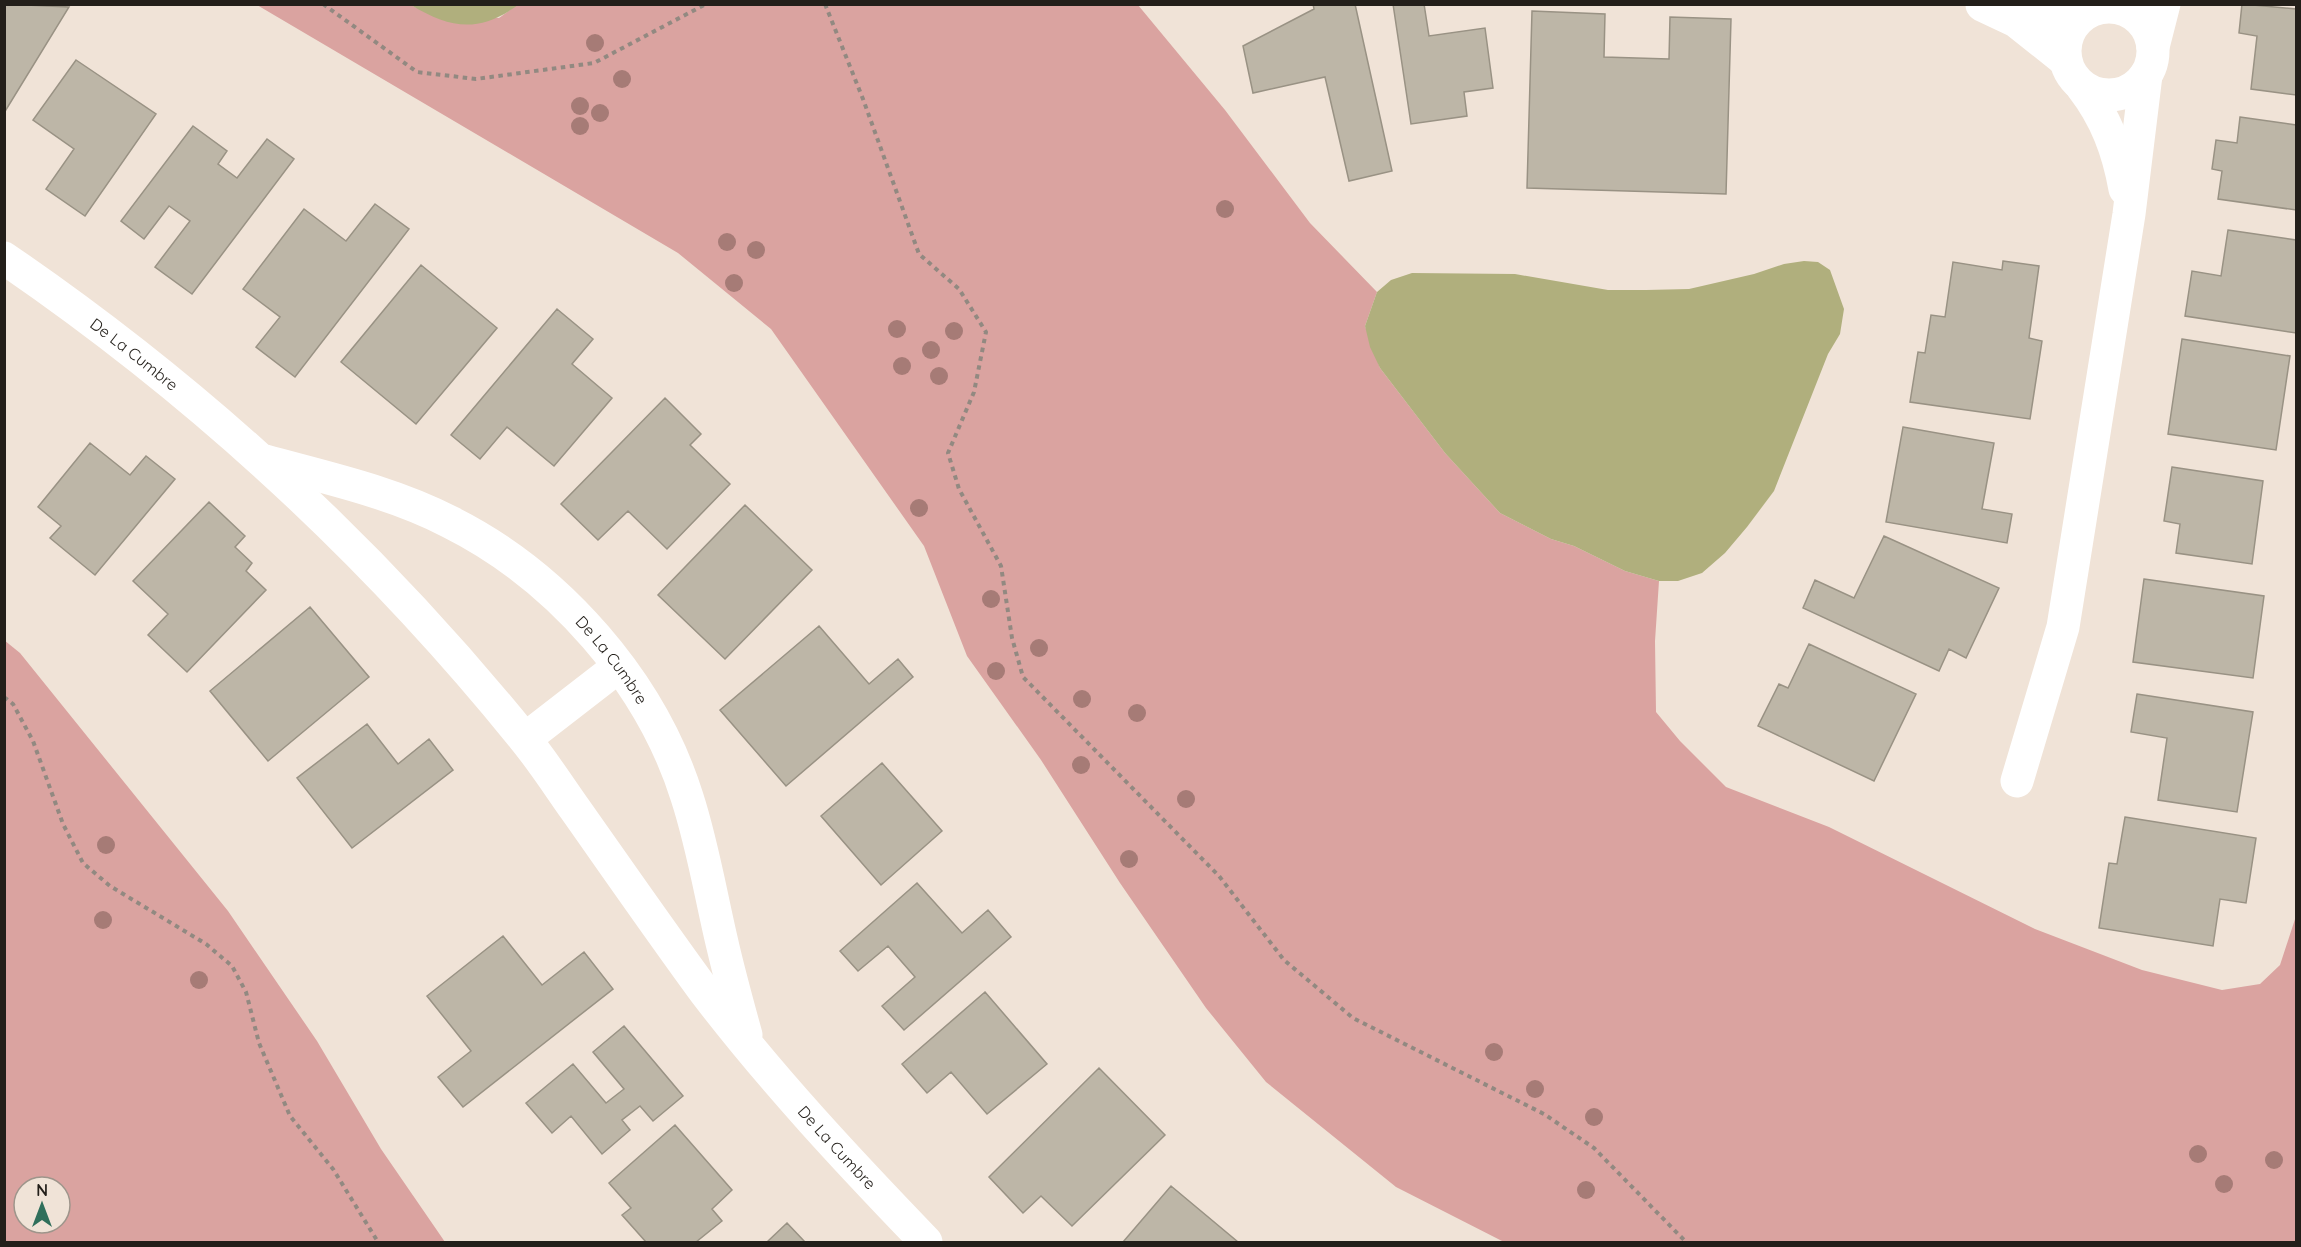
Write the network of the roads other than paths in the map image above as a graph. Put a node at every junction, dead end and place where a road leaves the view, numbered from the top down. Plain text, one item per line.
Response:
1 (2164, 4) edge
2 (1982, 5) edge
3 (2095, 9) edge
4 (2065, 60) junction
5 (2150, 61) junction
6 (2082, 87) junction
7 (2129, 214) junction
8 (4, 258) edge
9 (258, 459) junction
10 (618, 667) junction
11 (525, 739) junction
12 (2017, 781) dead end
13 (750, 1048) junction
14 (926, 1242) edge

1 - 5 street
2 - 3 street
2 - 4 street
3 - 4 street
3 - 5 street
4 - 6 street
5 - 6 street
5 - 7 street
6 - 7 street
7 - 12 street
8 - 9 street, De La Cumbre
9 - 10 street, De La Cumbre
9 - 11 street, De La Cumbre
10 - 11 street
10 - 13 street, De La Cumbre
11 - 13 street, De La Cumbre
13 - 14 street, De La Cumbre

